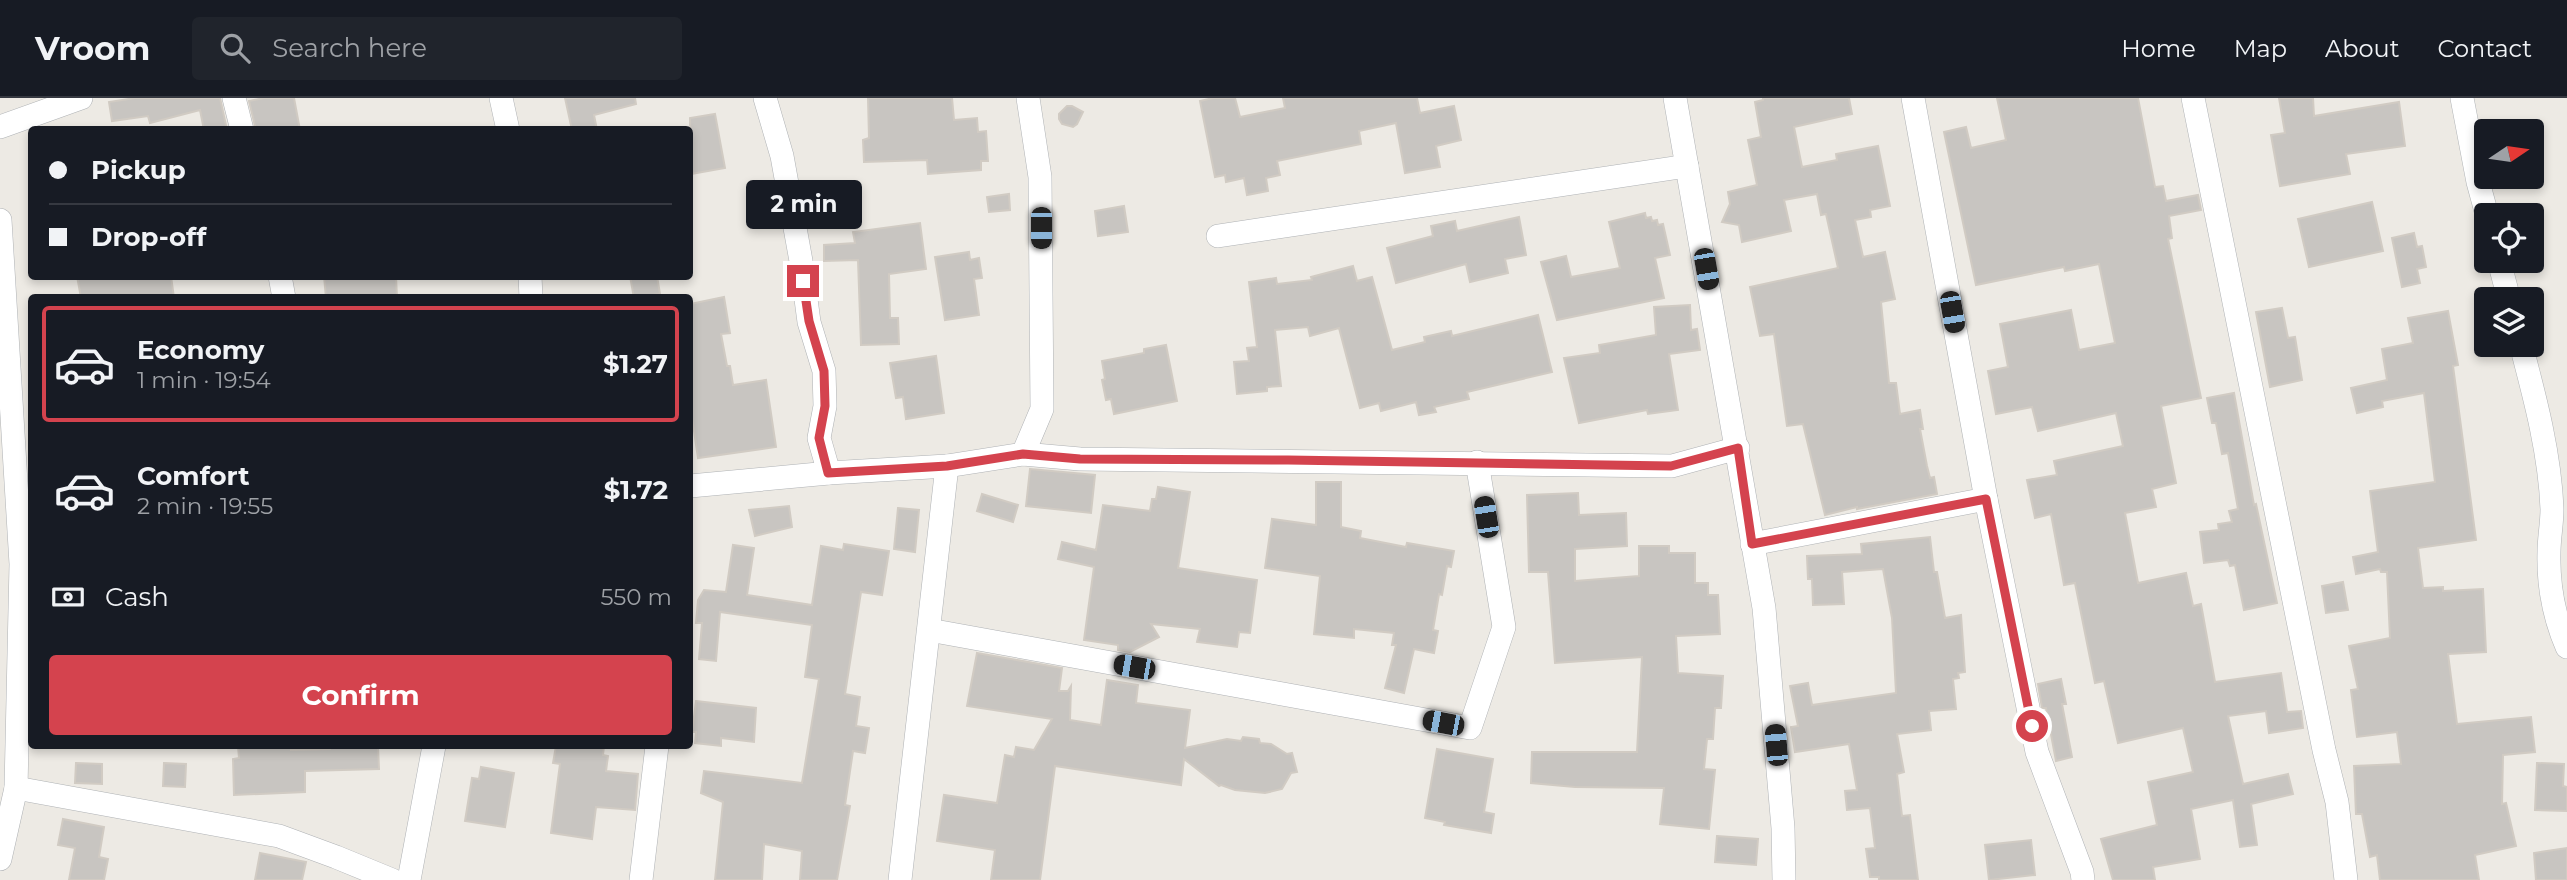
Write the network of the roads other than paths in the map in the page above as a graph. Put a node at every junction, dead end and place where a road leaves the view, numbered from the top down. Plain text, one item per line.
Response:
1 (81, 98) edge
2 (234, 98) edge
3 (501, 98) edge
4 (765, 98) edge
5 (1028, 98) edge
6 (1675, 98) edge
7 (1913, 98) edge
8 (2193, 98) edge
9 (2462, 98) edge
10 (241, 126) edge
11 (507, 126) edge
12 (0, 127) edge
13 (1687, 166) junction
14 (2484, 203) edge
15 (0, 220) edge
16 (1217, 236) dead end
17 (2524, 357) edge
18 (1738, 448) junction
19 (1023, 454) junction
20 (1478, 462) junction
21 (947, 466) junction
22 (828, 473) junction
23 (693, 486) edge
24 (1986, 499) junction
25 (1752, 544) junction
26 (17, 600) edge
27 (929, 630) junction
28 (2567, 647) edge
29 (433, 749) edge
30 (657, 749) edge
31 (16, 788) junction
32 (0, 859) edge
33 (392, 880) edge
34 (409, 880) edge
35 (641, 880) edge
36 (900, 880) edge
37 (1784, 880) edge
38 (2083, 880) edge
39 (2346, 880) edge

1 - 12 street
2 - 10 street
3 - 11 street
4 - 22 street
5 - 19 street
6 - 13 street
7 - 24 street
8 - 39 street
9 - 14 street
13 - 16 street
13 - 18 street
15 - 26 street
17 - 28 street
18 - 20 street
18 - 25 street
19 - 20 street
19 - 21 street
20 - 27 street
21 - 22 street
21 - 27 street
22 - 23 street
24 - 25 street
24 - 38 street
25 - 37 street
26 - 31 street
27 - 36 street
29 - 34 street
30 - 35 street
31 - 32 street
31 - 33 street

